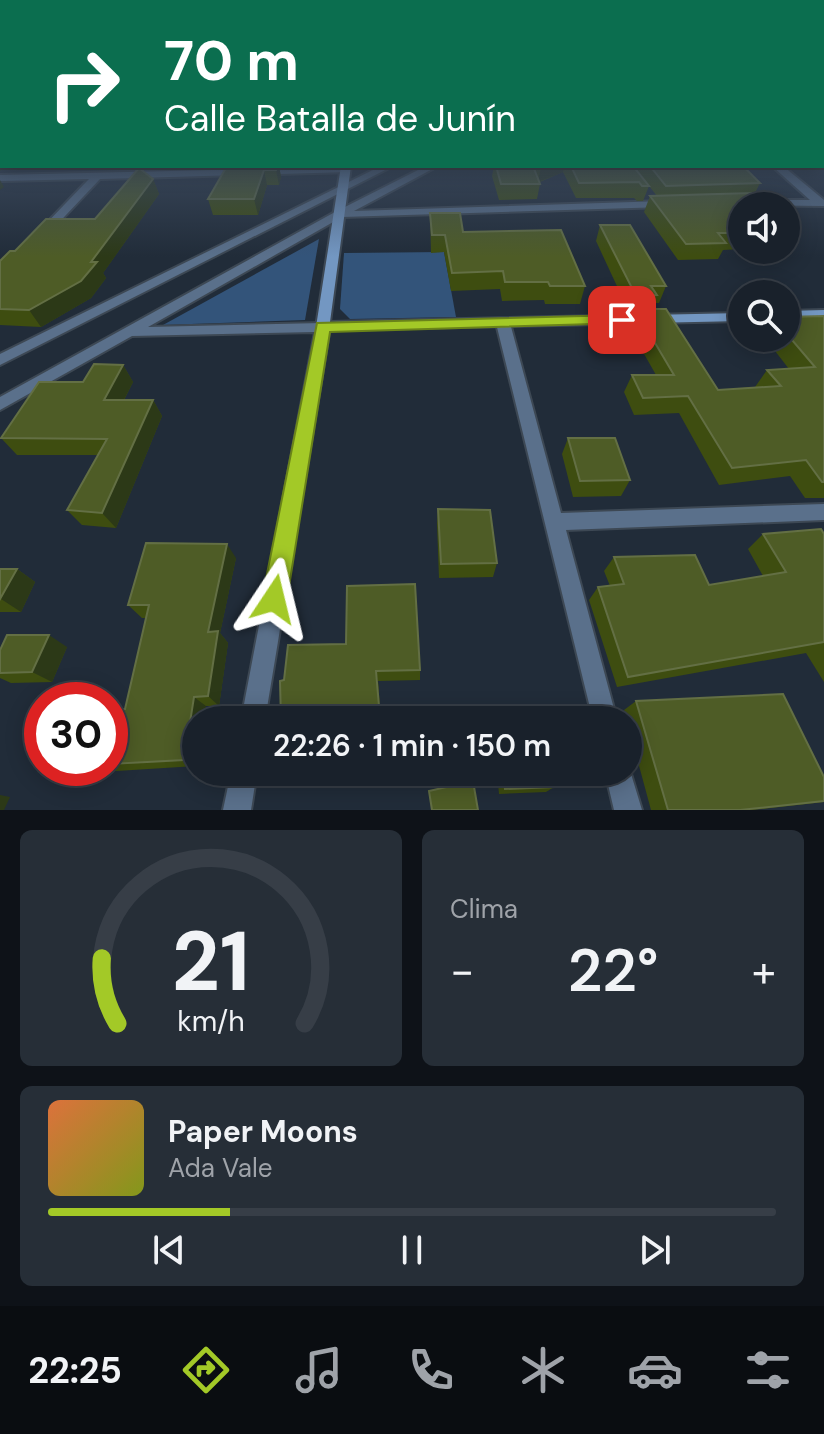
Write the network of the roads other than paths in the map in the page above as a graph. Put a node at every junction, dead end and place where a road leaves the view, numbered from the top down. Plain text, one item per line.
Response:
1 (93, 181) edge
2 (344, 181) edge
3 (358, 181) edge
4 (404, 181) edge
5 (795, 181) edge
6 (342, 189) junction
7 (645, 192) edge
8 (654, 204) junction
9 (684, 204) edge
10 (800, 204) edge
11 (822, 204) edge
12 (339, 214) junction
13 (33, 244) edge
14 (824, 314) edge
15 (800, 315) edge
16 (728, 317) edge
17 (503, 323) junction
18 (323, 327) junction
19 (131, 332) junction
20 (0, 360) edge
21 (39, 383) junction
22 (0, 404) edge
23 (24, 408) edge
24 (824, 512) edge
25 (554, 522) junction
26 (255, 706) edge
27 (601, 706) edge
28 (241, 786) edge
29 (622, 786) edge
30 (237, 810) edge
31 (628, 810) edge

1 - 13 street
2 - 6 main road
3 - 6 street
4 - 12 street
5 - 11 street
6 - 12 main road
6 - 20 street
7 - 8 street
8 - 9 street
8 - 12 street
10 - 11 street
12 - 18 main road
12 - 19 street
14 - 15 main road
16 - 17 main road
17 - 18 main road
17 - 25 street
18 - 19 street
18 - 26 street
19 - 21 street
21 - 22 street
21 - 23 street
24 - 25 street
25 - 27 street
28 - 30 street
29 - 31 street

